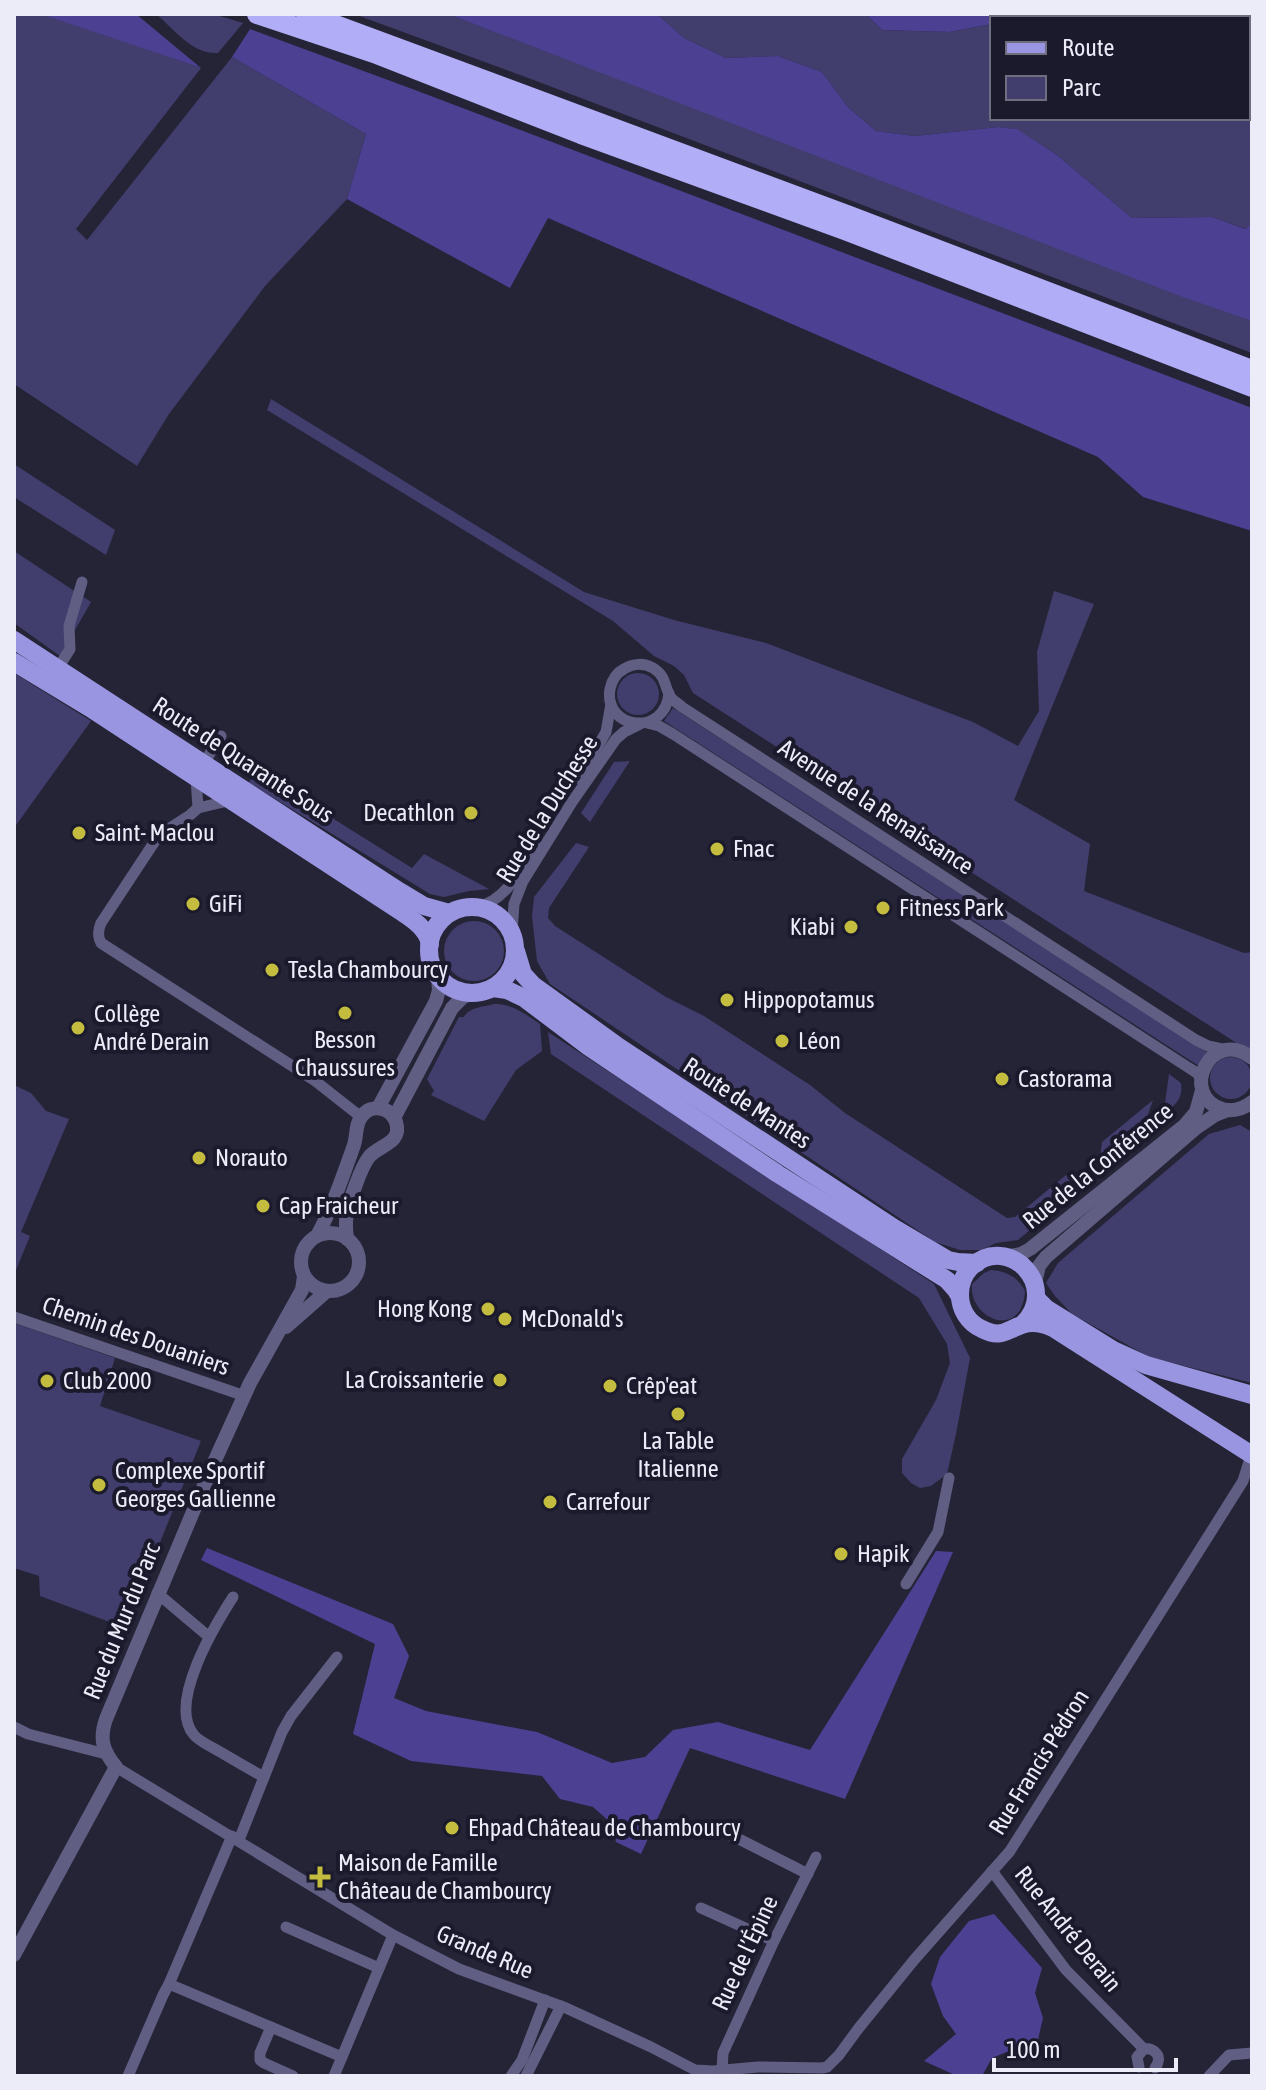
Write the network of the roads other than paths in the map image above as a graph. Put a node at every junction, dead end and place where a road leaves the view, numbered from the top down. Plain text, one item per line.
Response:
1 (257, 14) edge
2 (306, 14) edge
3 (1252, 370) edge
4 (1252, 387) edge
5 (82, 582) dead end
6 (14, 640) edge
7 (14, 661) edge
8 (58, 668) junction
9 (669, 693) junction
10 (610, 702) junction
11 (644, 723) junction
12 (221, 736) dead end
13 (200, 771) junction
14 (232, 800) junction
15 (198, 808) junction
16 (476, 907) junction
17 (449, 913) junction
18 (512, 932) junction
19 (430, 944) junction
20 (516, 951) junction
21 (438, 976) junction
22 (493, 988) junction
23 (473, 993) junction
24 (1227, 1050) junction
25 (1252, 1058) edge
26 (1202, 1084) junction
27 (378, 1108) junction
28 (1243, 1108) edge
29 (361, 1117) junction
30 (394, 1118) junction
31 (317, 1236) junction
32 (347, 1239) junction
33 (1004, 1257) junction
34 (977, 1263) junction
35 (304, 1276) junction
36 (327, 1291) junction
37 (1035, 1291) junction
38 (960, 1297) junction
39 (14, 1317) edge
40 (1022, 1325) junction
41 (277, 1335) junction
42 (1252, 1395) edge
43 (245, 1396) junction
44 (1252, 1454) edge
45 (949, 1478) dead end
46 (906, 1584) dead end
47 (157, 1593) junction
48 (233, 1597) dead end
49 (208, 1636) junction
50 (337, 1657) dead end
51 (14, 1727) edge
52 (106, 1754) junction
53 (116, 1767) junction
54 (264, 1777) junction
55 (723, 1831) dead end
56 (235, 1838) junction
57 (816, 1857) dead end
58 (992, 1871) junction
59 (808, 1874) junction
60 (701, 1908) dead end
61 (286, 1927) dead end
62 (393, 1935) junction
63 (774, 1941) junction
64 (14, 1955) edge
65 (379, 1968) junction
66 (169, 1984) junction
67 (545, 2000) junction
68 (561, 2006) junction
69 (271, 2027) junction
70 (1144, 2049) junction
71 (1252, 2053) edge
72 (342, 2057) junction
73 (1139, 2067) junction
74 (1155, 2068) junction
75 (722, 2070) junction
76 (831, 2071) edge
77 (693, 2073) edge
78 (128, 2076) edge
79 (291, 2076) edge
80 (334, 2076) edge
81 (511, 2076) edge
82 (526, 2076) edge
83 (1127, 2076) edge
84 (1166, 2076) edge
85 (1209, 2076) edge

1 - 4 highway
2 - 3 highway
5 - 8 street
6 - 8 main road, Route de Quarante Sous
7 - 13 main road
8 - 13 main road, Route de Quarante Sous
9 - 10 street
9 - 11 street
9 - 24 street, Avenue de la Renaissance
10 - 11 street
10 - 16 street, Rue de la Duchesse
11 - 18 street, Rue de la Duchesse
11 - 26 street, Avenue de la Renaissance
12 - 13 street
13 - 14 main road
13 - 15 street
13 - 17 main road, Route de Quarante Sous
14 - 15 street
14 - 19 main road
15 - 29 street
16 - 17 main road
16 - 18 main road
17 - 19 main road
18 - 20 main road
19 - 21 main road
20 - 22 main road
20 - 34 main road, Route de Mantes
21 - 23 main road
21 - 27 street
22 - 23 main road
22 - 38 main road, Route de Mantes
23 - 30 street
24 - 25 street
24 - 26 street, Rue de la Conférence
26 - 28 street
26 - 33 street, Rue de la Conférence
27 - 29 street
27 - 30 street
28 - 37 street, Rue de la Conférence
29 - 31 street
30 - 32 street
31 - 32 street
31 - 35 street
32 - 36 street
33 - 34 main road
33 - 37 main road
34 - 38 main road
35 - 36 street
35 - 41 street, Rue du Mur du Parc
36 - 41 street, Rue du Mur du Parc
37 - 40 main road
37 - 42 main road
38 - 40 main road
39 - 43 street, Chemin des Douaniers
40 - 44 main road
41 - 43 street, Rue du Mur du Parc
43 - 47 street, Rue du Mur du Parc
44 - 58 street, Rue Francis Pédron
45 - 46 street
47 - 49 street
47 - 52 street, Rue du Mur du Parc
48 - 49 street
49 - 54 street
50 - 54 street
51 - 52 street
52 - 53 street, Grande Rue
53 - 56 street, Grande Rue
53 - 64 street
54 - 56 street
55 - 59 street
56 - 62 street, Grande Rue
56 - 66 street
57 - 59 street, Rue de l’Épine
58 - 70 street, Rue André Derain
58 - 76 street, Rue Francis Pédron
59 - 63 street, Rue de l’Épine
60 - 63 street
61 - 65 street
62 - 65 street
62 - 67 street, Grande Rue
63 - 75 street, Rue de l’Épine
65 - 72 street
66 - 69 street
66 - 78 street
67 - 68 street, Grande Rue
67 - 81 street
68 - 77 street, Grande Rue
68 - 82 street
69 - 72 street
69 - 79 street
70 - 73 street
70 - 74 street
71 - 85 street
72 - 80 street
73 - 74 street
73 - 83 street
74 - 84 street
75 - 76 street, Grande Rue
75 - 77 street, Grande Rue

